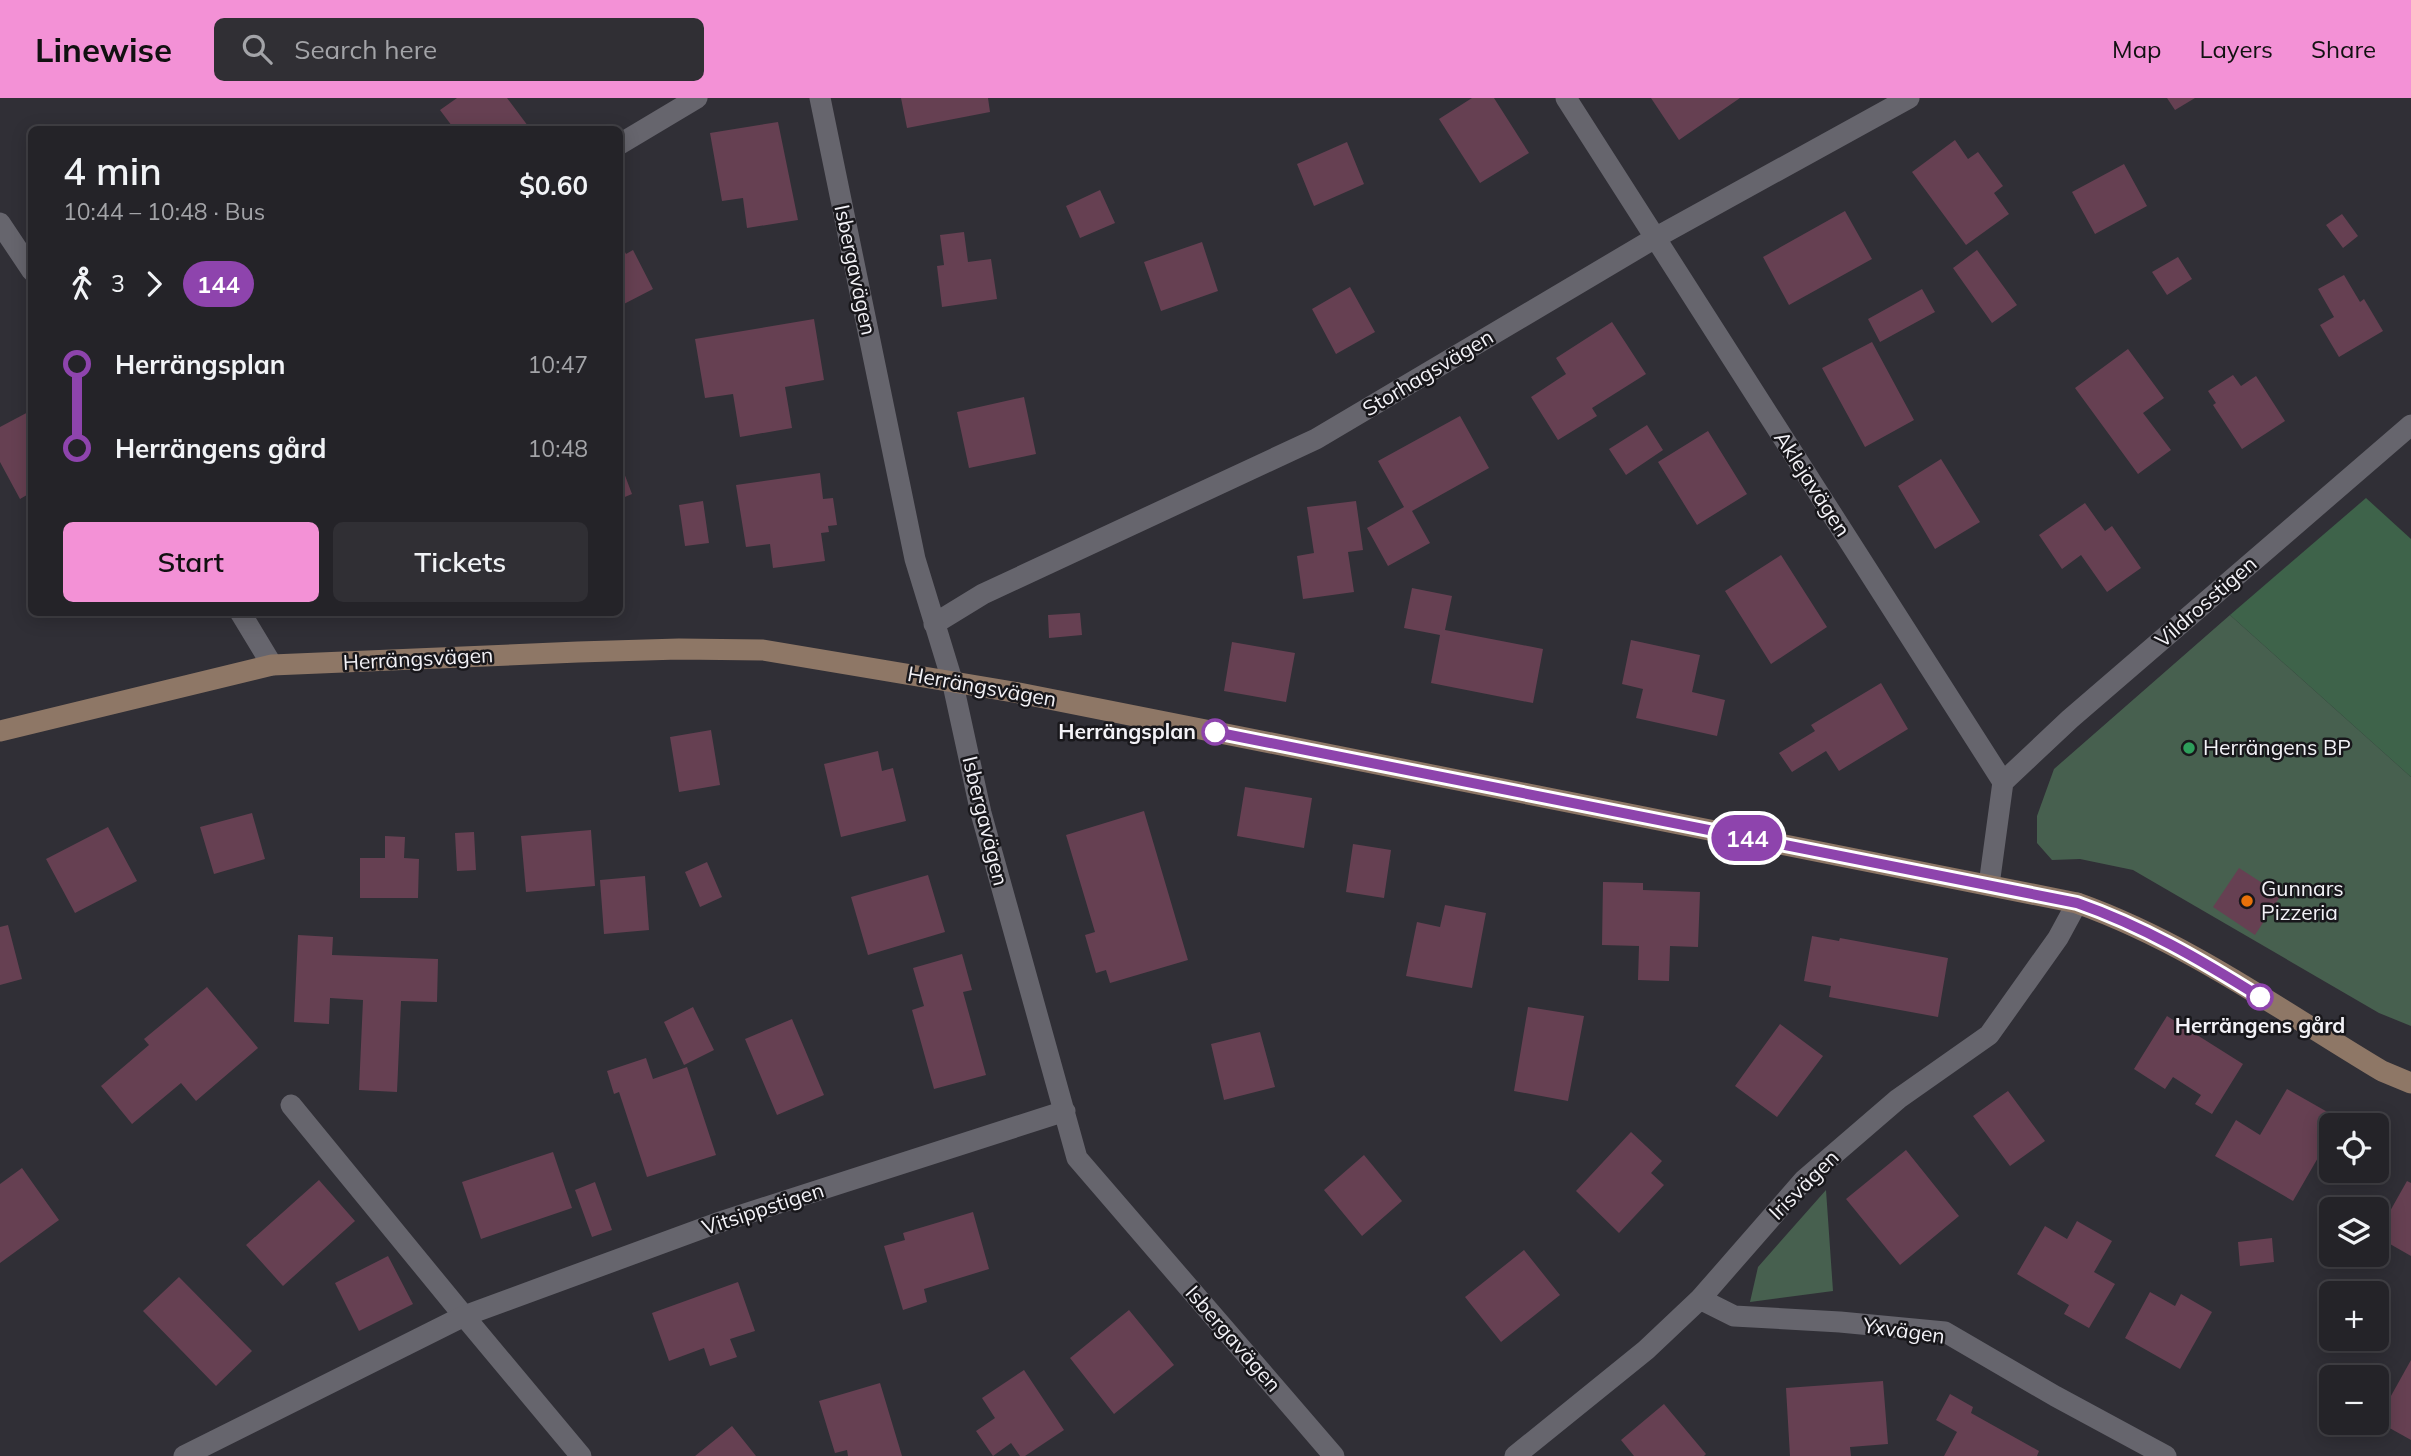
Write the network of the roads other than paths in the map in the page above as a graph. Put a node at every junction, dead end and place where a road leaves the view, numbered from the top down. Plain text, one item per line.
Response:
1 (697, 98) edge
2 (820, 98) edge
3 (1566, 98) edge
4 (1909, 98) edge
5 (623, 142) edge
6 (0, 223) edge
7 (1654, 238) junction
8 (28, 265) edge
9 (2411, 425) edge
10 (242, 616) edge
11 (934, 624) junction
12 (272, 665) junction
13 (952, 680) junction
14 (0, 731) edge
15 (2003, 782) junction
16 (1989, 885) junction
17 (2077, 903) junction
18 (2411, 1083) edge
19 (291, 1105) dead end
20 (1065, 1111) junction
21 (1700, 1299) junction
22 (464, 1316) junction
23 (184, 1456) edge
24 (581, 1456) edge
25 (1334, 1456) edge
26 (1515, 1456) edge
27 (2166, 1456) edge

1 - 5 street
2 - 11 street, Isbergavägen
3 - 7 street, Aklejavägen
4 - 7 street, Storhagsvägen
6 - 8 street
7 - 11 street, Storhagsvägen
7 - 15 street, Aklejavägen
9 - 15 street, Vildrosstigen
10 - 12 street
11 - 13 street, Isbergavägen
12 - 13 street, Herrängsvägen
12 - 14 street, Herrängsvägen
13 - 16 street, Herrängsvägen
13 - 20 street, Isbergavägen
15 - 16 street
16 - 17 street, Herrängsvägen
17 - 18 street, Herrängsvägen
17 - 21 street, Irisvägen
19 - 22 street
20 - 22 street, Vitsippstigen
20 - 25 street, Isbergavägen
21 - 26 street, Irisvägen
21 - 27 street, Yxvägen
22 - 23 street, Vitsippstigen
22 - 24 street

